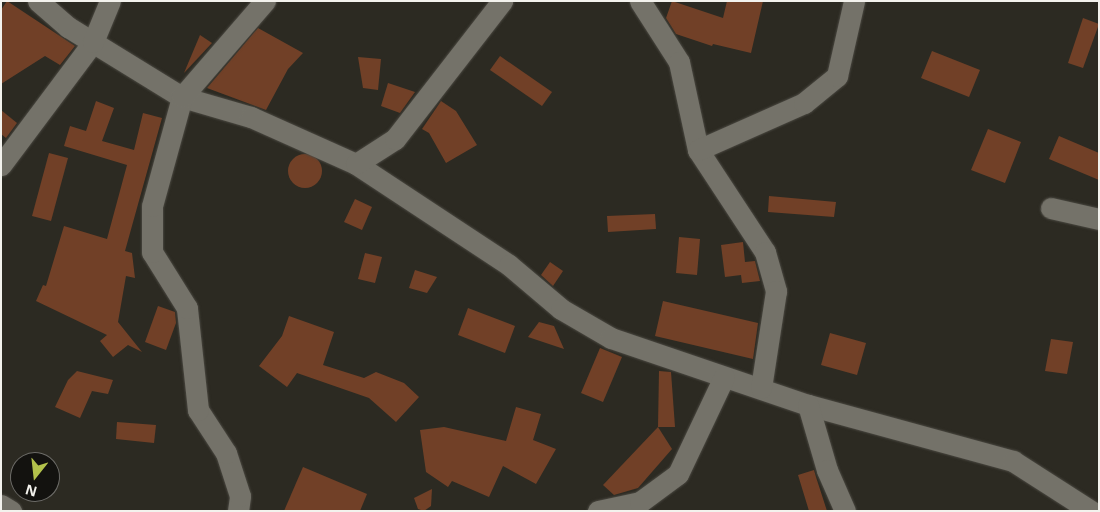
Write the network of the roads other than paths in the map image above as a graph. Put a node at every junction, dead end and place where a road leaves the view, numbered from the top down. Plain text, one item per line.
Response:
1 (38, 1) edge
2 (110, 1) edge
3 (265, 1) edge
4 (502, 1) edge
5 (640, 1) edge
6 (854, 1) edge
7 (93, 42) junction
8 (182, 97) junction
9 (698, 150) junction
10 (356, 164) junction
11 (1, 165) edge
12 (1051, 208) dead end
13 (1099, 219) edge
14 (724, 377) junction
15 (761, 388) junction
16 (808, 405) junction
17 (1, 506) edge
18 (11, 511) edge
19 (238, 511) edge
20 (598, 511) edge
21 (845, 511) edge
22 (1091, 511) edge

1 - 7 street
2 - 7 street
3 - 8 street
4 - 10 street
5 - 9 street
6 - 9 street
7 - 8 street
7 - 11 street
8 - 10 street
8 - 19 street
9 - 15 street
10 - 14 street
12 - 13 street
14 - 15 street
14 - 20 street
15 - 16 street
16 - 21 street
16 - 22 street
17 - 18 street

